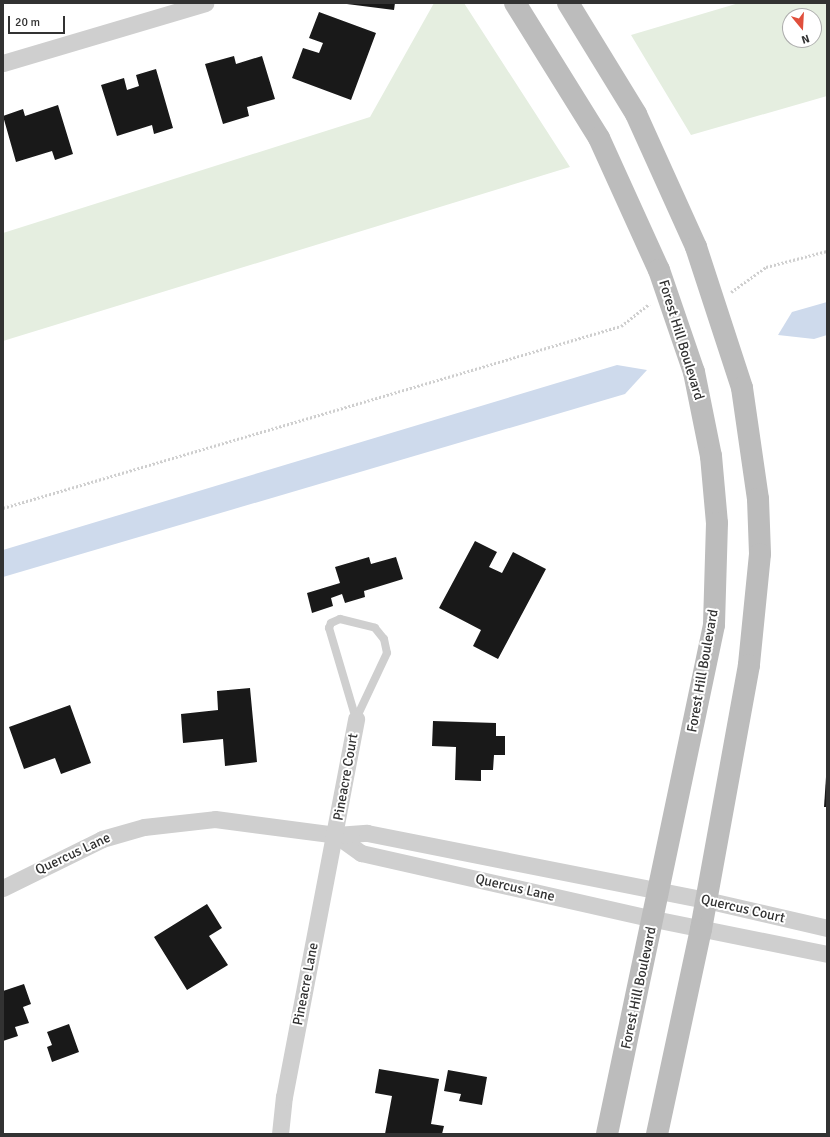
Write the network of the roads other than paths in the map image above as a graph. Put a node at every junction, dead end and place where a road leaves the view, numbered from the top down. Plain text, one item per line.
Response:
1 (205, 3) edge
2 (515, 3) edge
3 (568, 3) edge
4 (3, 63) edge
5 (356, 719) junction
6 (336, 835) junction
7 (3, 888) edge
8 (660, 891) junction
9 (706, 900) junction
10 (654, 919) junction
11 (827, 928) edge
12 (701, 929) junction
13 (827, 954) edge
14 (280, 1134) edge
15 (608, 1134) edge
16 (658, 1134) edge

1 - 4 street
2 - 8 main road, Forest Hill Boulevard
3 - 9 main road
5 - 5 lane
5 - 6 street, Pineacre Court
6 - 7 street, Quercus Lane
6 - 8 street, Quercus Lane
6 - 10 street, Quercus Lane
6 - 14 street, Pineacre Lane
8 - 9 street, Quercus Court
8 - 10 main road, Forest Hill Boulevard
9 - 11 street, Quercus Court
9 - 12 main road
10 - 12 street, Quercus Lane
10 - 15 main road, Forest Hill Boulevard
12 - 13 street, Quercus Court
12 - 16 main road

